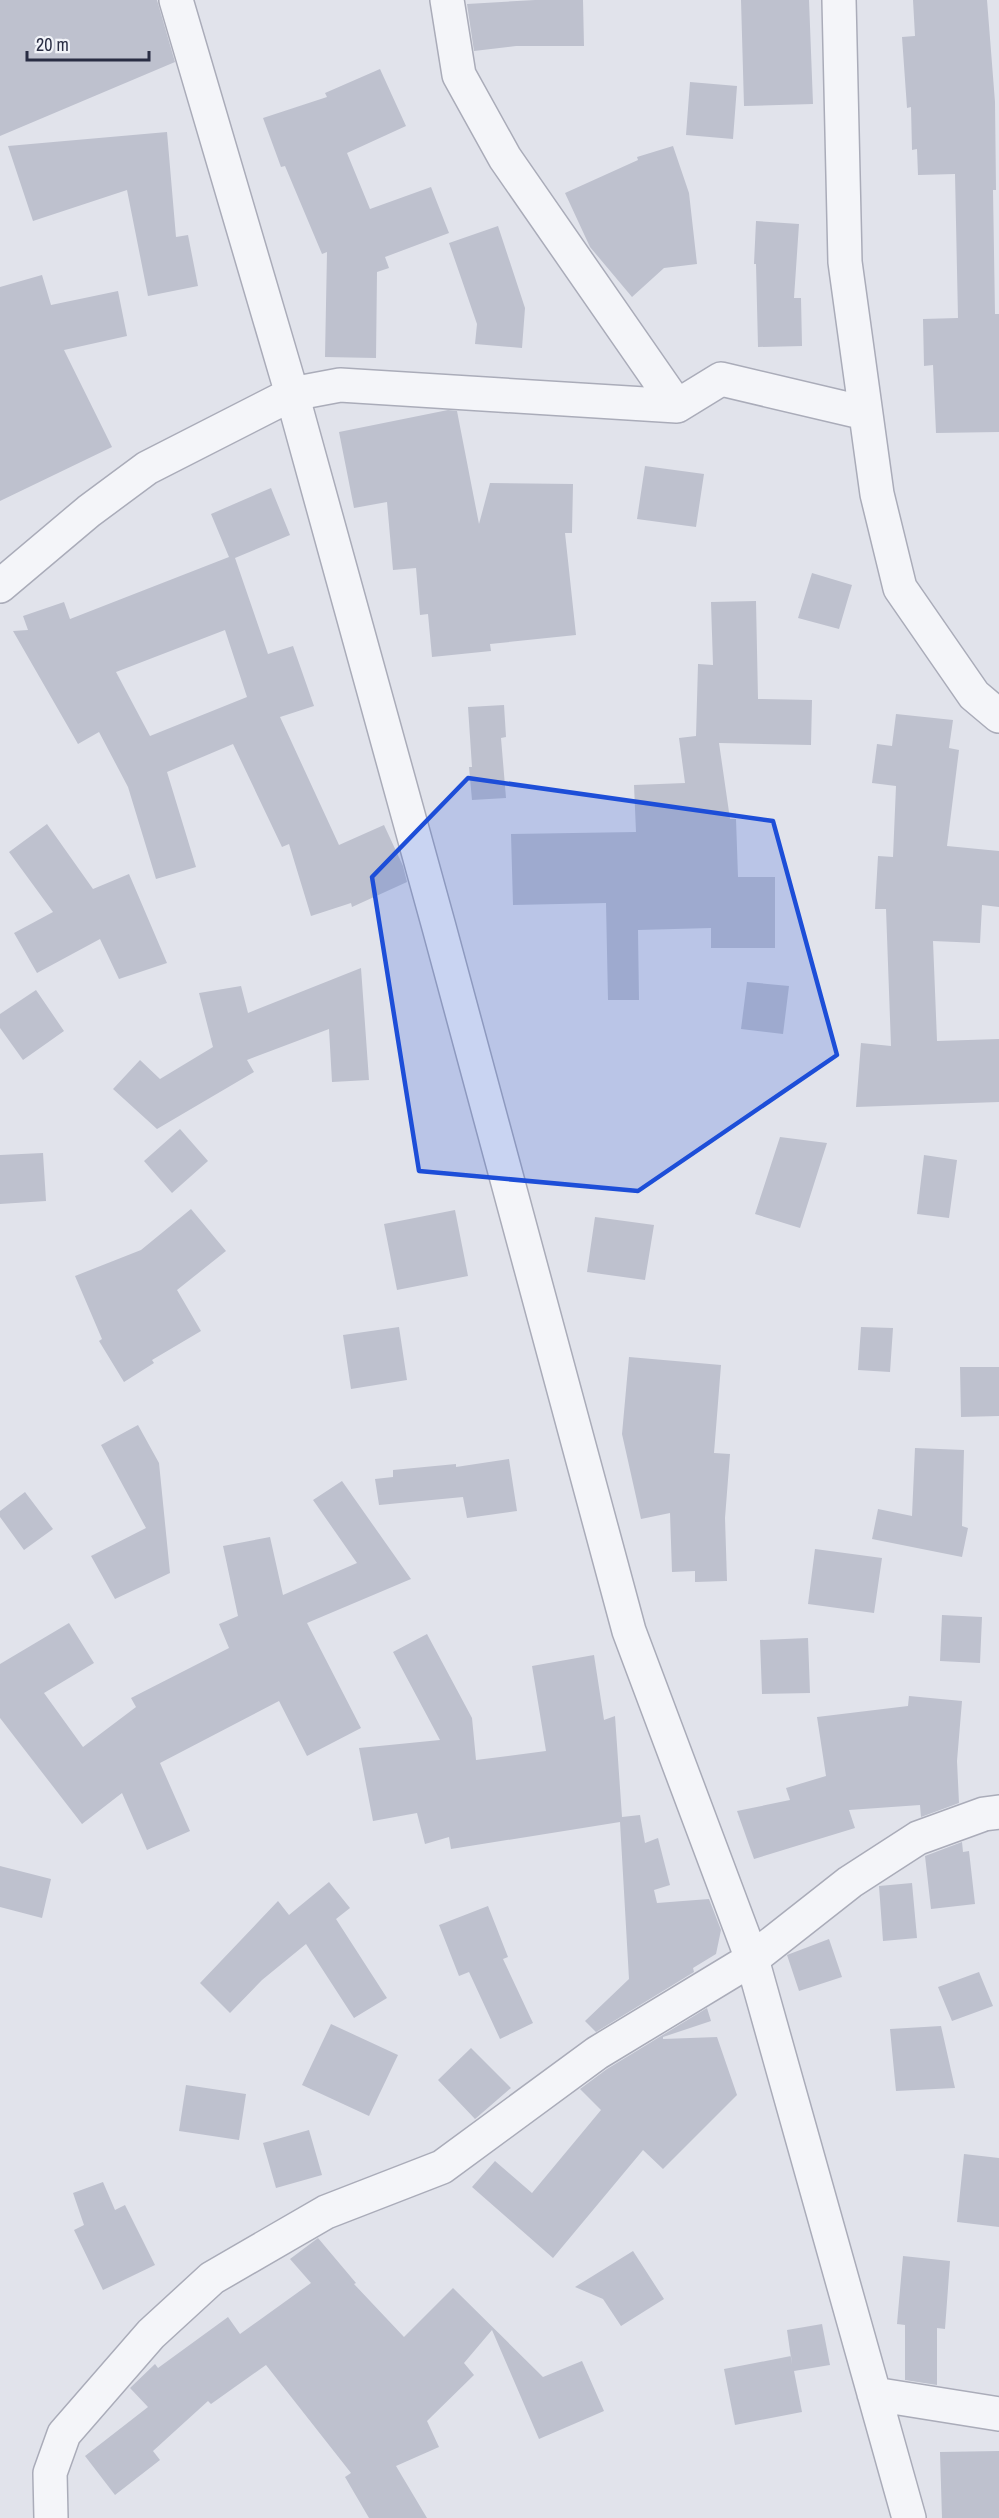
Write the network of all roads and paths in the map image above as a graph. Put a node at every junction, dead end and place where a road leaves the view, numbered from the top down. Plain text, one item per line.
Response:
1 (176, 0) edge
2 (447, 0) edge
3 (839, 0) edge
4 (292, 394) junction
5 (677, 406) junction
6 (865, 412) junction
7 (0, 586) edge
8 (999, 716) edge
9 (999, 1812) edge
10 (752, 1959) junction
11 (874, 2394) junction
12 (999, 2414) edge
13 (51, 2518) edge
14 (909, 2518) edge

1 - 4 street
2 - 5 street
3 - 6 street
4 - 5 street
4 - 7 street
4 - 10 street
5 - 6 street
6 - 8 street
9 - 10 street
10 - 11 street
10 - 13 street
11 - 12 street
11 - 14 street

